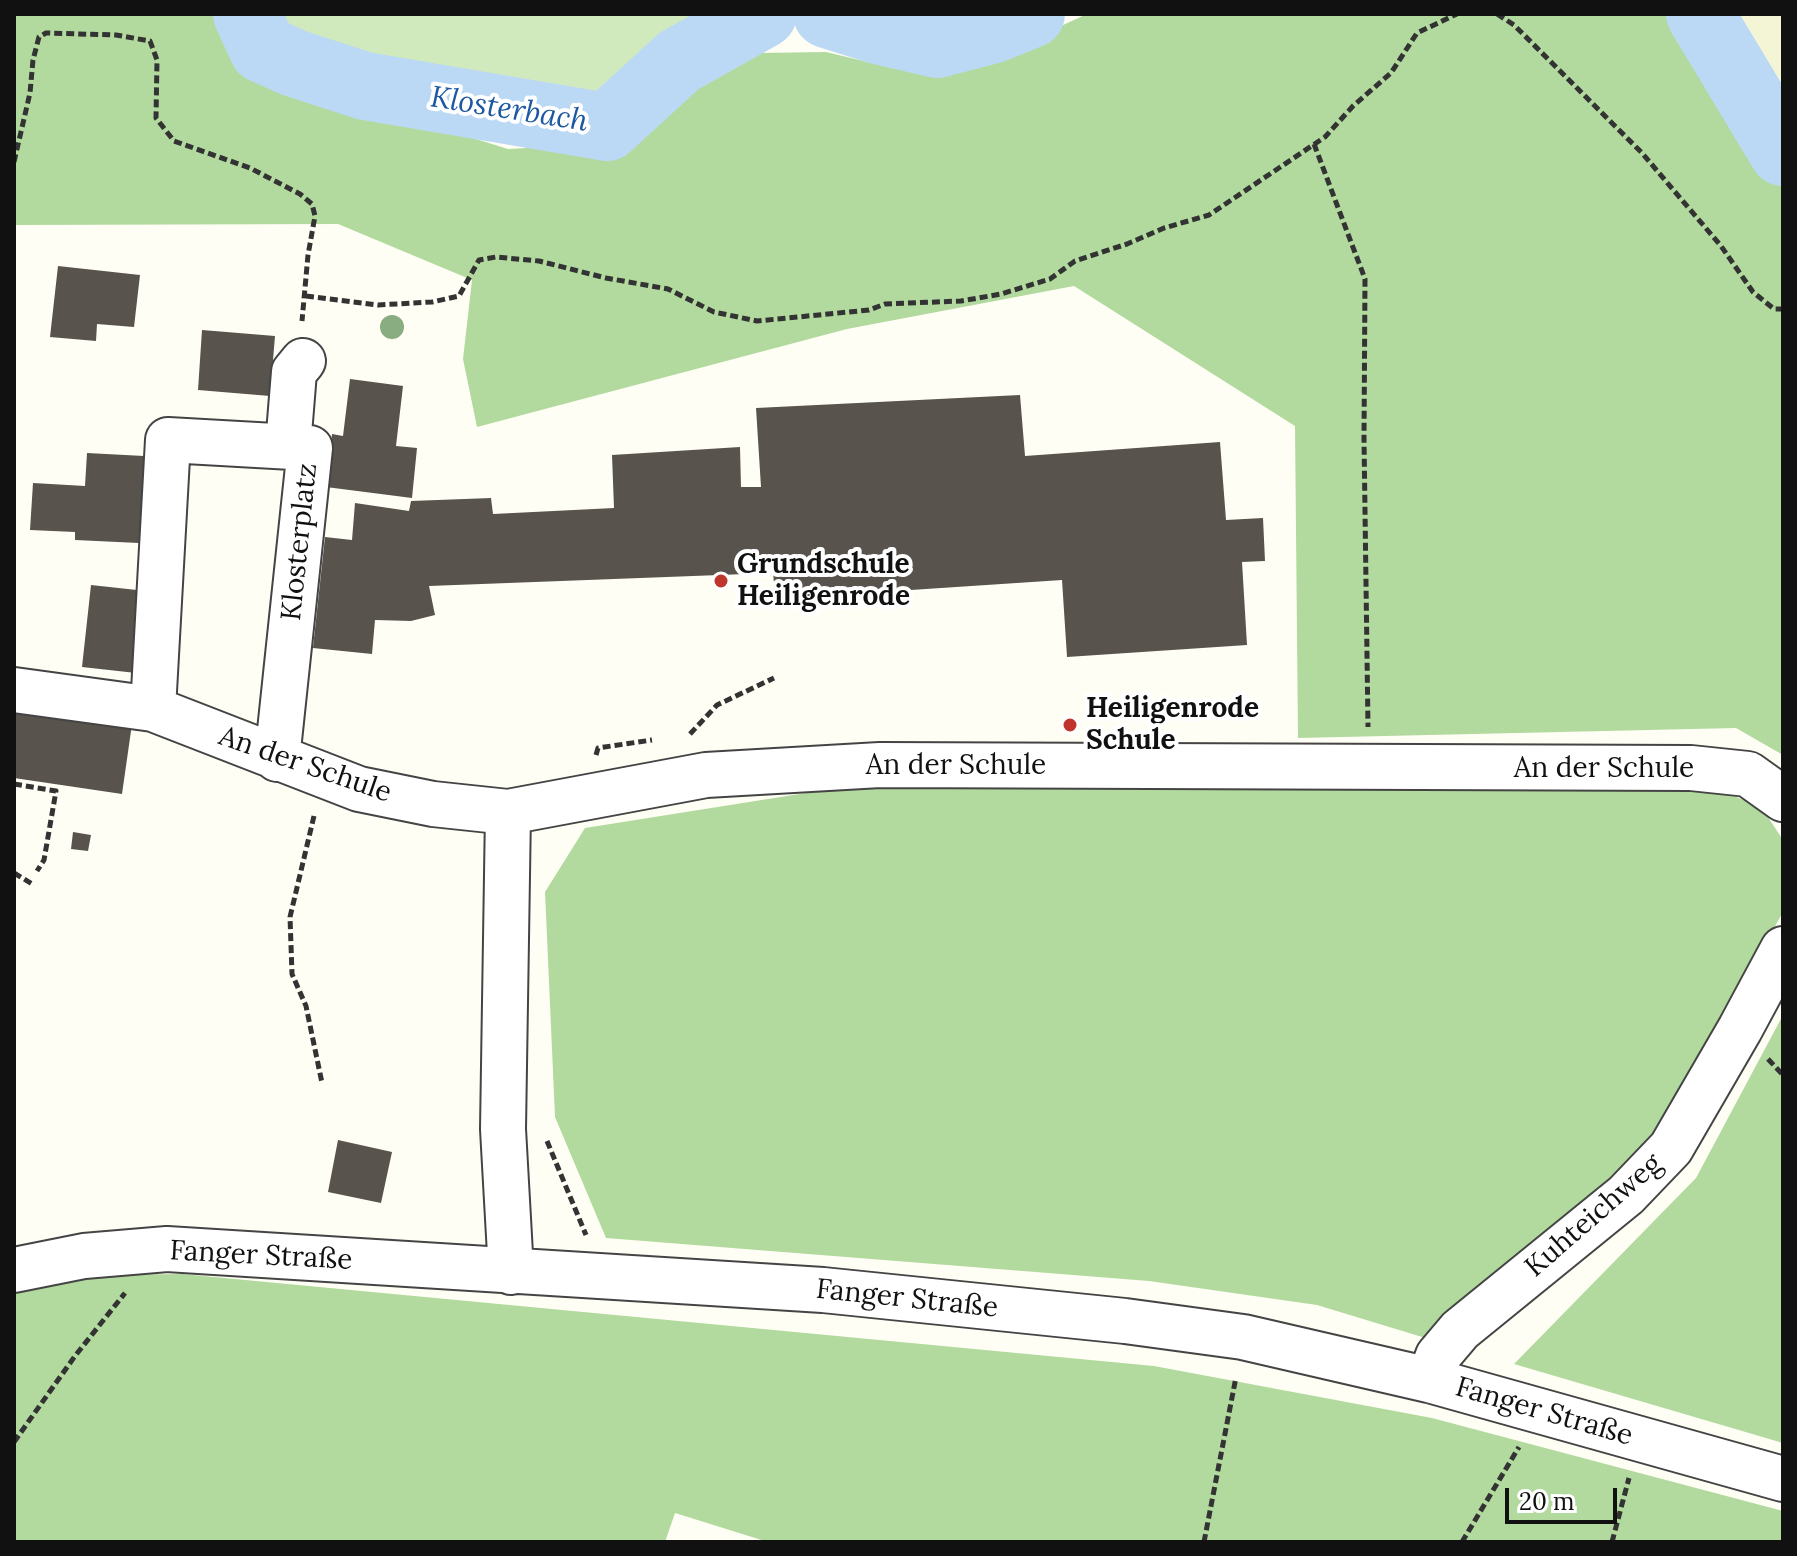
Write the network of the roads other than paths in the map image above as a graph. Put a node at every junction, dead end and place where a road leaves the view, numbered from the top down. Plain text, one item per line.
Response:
1 (303, 361) dead end
2 (288, 446) junction
3 (14, 690) edge
4 (153, 709) junction
5 (277, 759) junction
6 (1783, 799) edge
7 (508, 812) junction
8 (1783, 949) edge
9 (14, 1270) edge
10 (511, 1272) junction
11 (1429, 1380) junction
12 (1783, 1479) edge

1 - 2 street
2 - 4 street, Klosterplatz
2 - 5 street, Klosterplatz
3 - 4 street, An der Schule
4 - 5 street, An der Schule
5 - 7 street, An der Schule
6 - 7 street, An der Schule
7 - 10 street
8 - 11 street, Kuhteichweg
9 - 10 street, Fanger Straße
10 - 11 street, Fanger Straße
11 - 12 street, Fanger Straße

